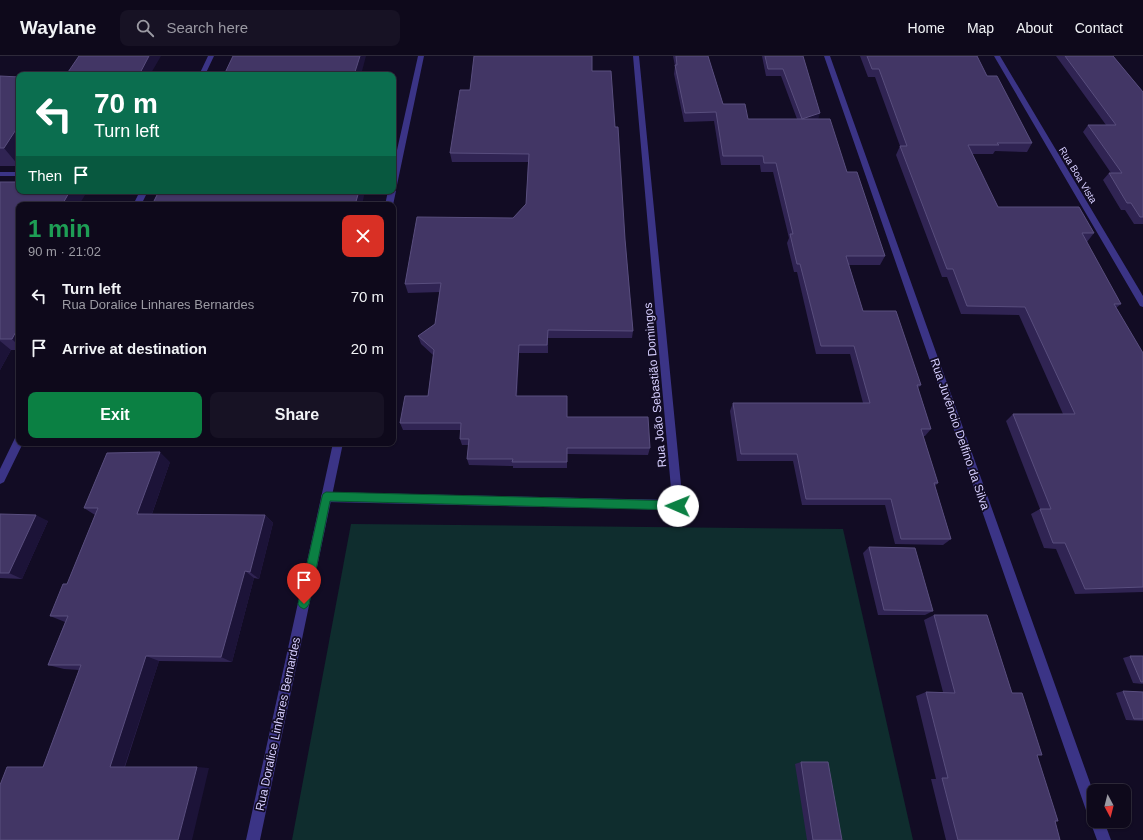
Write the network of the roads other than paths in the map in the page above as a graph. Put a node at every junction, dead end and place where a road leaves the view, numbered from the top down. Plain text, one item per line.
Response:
1 (211, 56) edge
2 (421, 56) edge
3 (636, 56) edge
4 (827, 56) edge
5 (997, 56) edge
6 (203, 72) edge
7 (396, 171) edge
8 (3, 174) edge
9 (16, 174) edge
10 (0, 184) edge
11 (1143, 304) edge
12 (16, 446) edge
13 (337, 446) edge
14 (0, 479) edge
15 (326, 497) junction
16 (1087, 793) edge
17 (1100, 828) edge
18 (253, 840) edge
19 (1104, 840) edge

1 - 6 street
2 - 7 street
3 - 15 street, Rua João Sebastião Domingos
4 - 16 street, Rua Juvêncio Delfino da Silva
5 - 11 street, Rua Boa Vista
8 - 9 street
8 - 10 street
12 - 14 street
13 - 15 street, Rua Doralice Linhares Bernardes
15 - 18 street, Rua Doralice Linhares Bernardes
17 - 19 street

